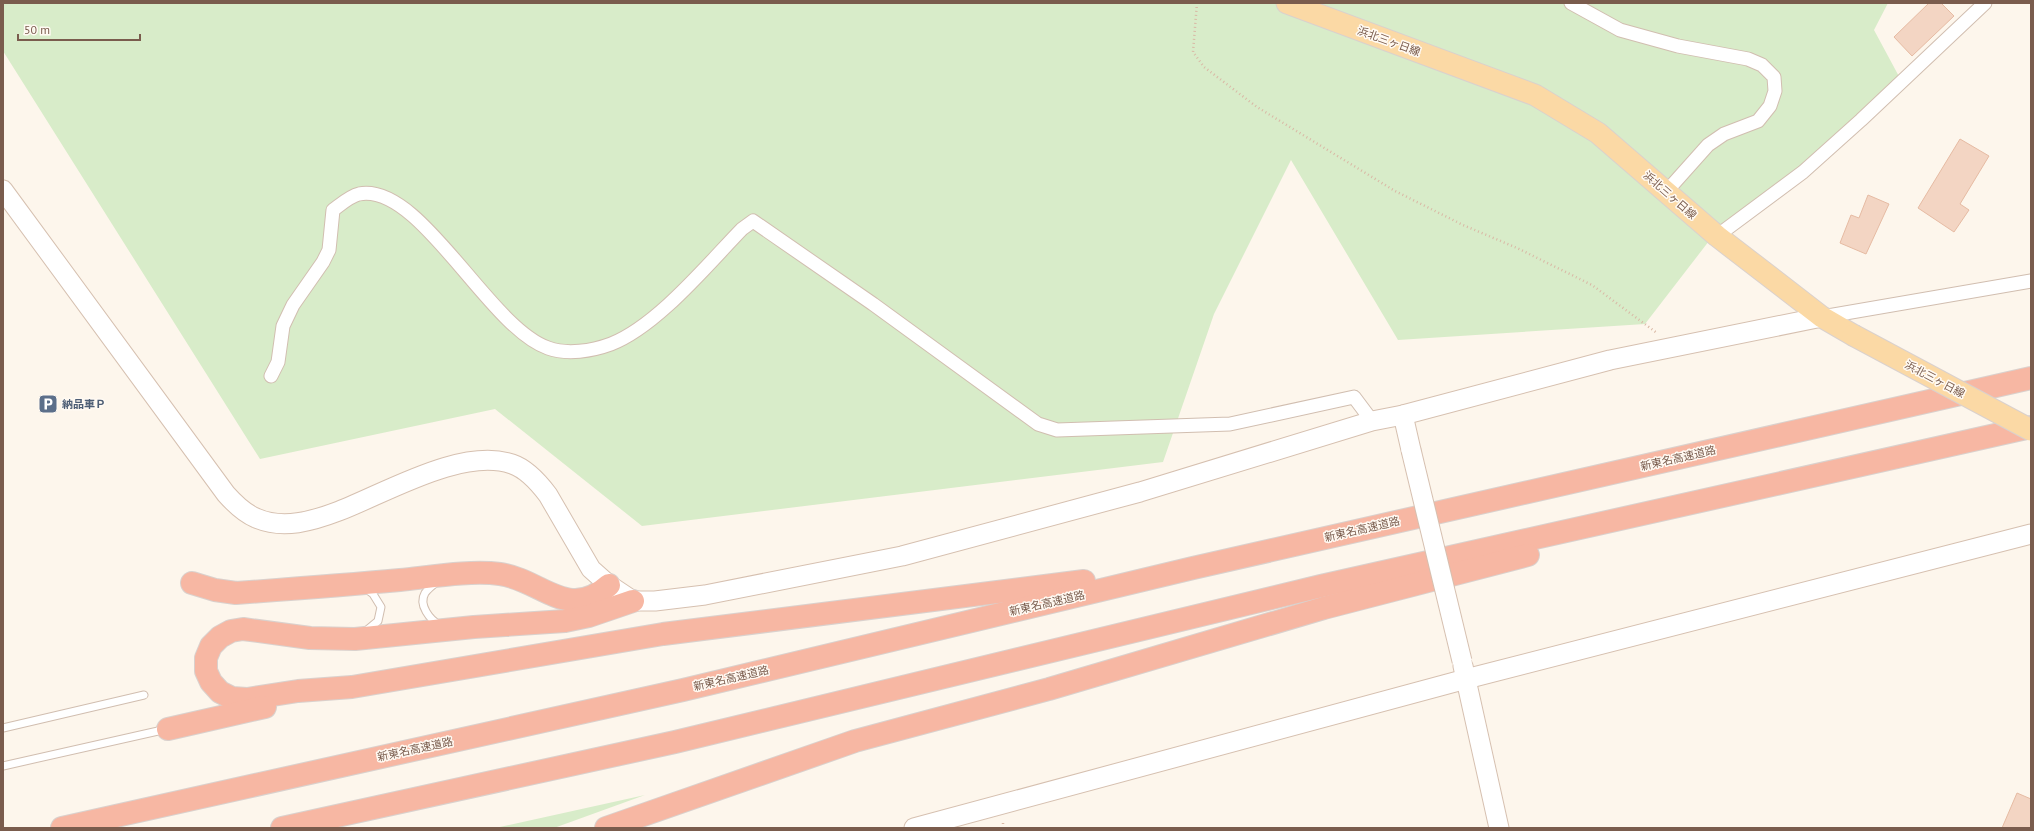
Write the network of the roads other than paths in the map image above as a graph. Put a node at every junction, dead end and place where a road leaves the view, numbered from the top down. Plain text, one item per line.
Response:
1 (1287, 3) edge
2 (1571, 3) edge
3 (1985, 3) edge
4 (3, 190) edge
5 (1666, 192) junction
6 (1717, 236) junction
7 (2031, 282) edge
8 (1822, 317) junction
9 (271, 376) dead end
10 (2031, 378) edge
11 (1403, 415) junction
12 (1372, 421) junction
13 (2031, 427) edge
14 (2031, 430) edge
15 (1914, 454) junction
16 (2031, 534) edge
17 (1193, 568) junction
18 (448, 576) junction
19 (192, 582) dead end
20 (356, 584) junction
21 (609, 586) junction
22 (633, 601) junction
23 (447, 629) junction
24 (355, 639) junction
25 (1466, 679) junction
26 (352, 687) junction
27 (144, 695) dead end
28 (3, 728) edge
29 (168, 729) joint
30 (3, 766) edge
31 (62, 828) edge
32 (282, 828) edge
33 (606, 828) edge
34 (914, 828) edge
35 (1499, 828) edge

1 - 5 main road, 浜北三ヶ日線
2 - 5 street
3 - 6 street
4 - 21 street
5 - 6 main road, 浜北三ヶ日線
6 - 8 main road, 浜北三ヶ日線
7 - 8 street
8 - 11 street
8 - 14 main road, 浜北三ヶ日線, bridge
9 - 12 street
10 - 17 highway, 新東名高速道路
11 - 12 street
11 - 25 street, bridge
12 - 22 street
13 - 15 highway
15 - 32 highway
15 - 33 highway
16 - 25 street
17 - 26 highway
17 - 31 highway, 新東名高速道路
18 - 20 highway
18 - 21 highway
18 - 23 lane
19 - 20 highway
20 - 24 lane
21 - 22 street
22 - 23 highway
23 - 24 highway
24 - 26 highway
25 - 34 street
25 - 35 street
26 - 29 highway
27 - 28 lane
29 - 30 lane

